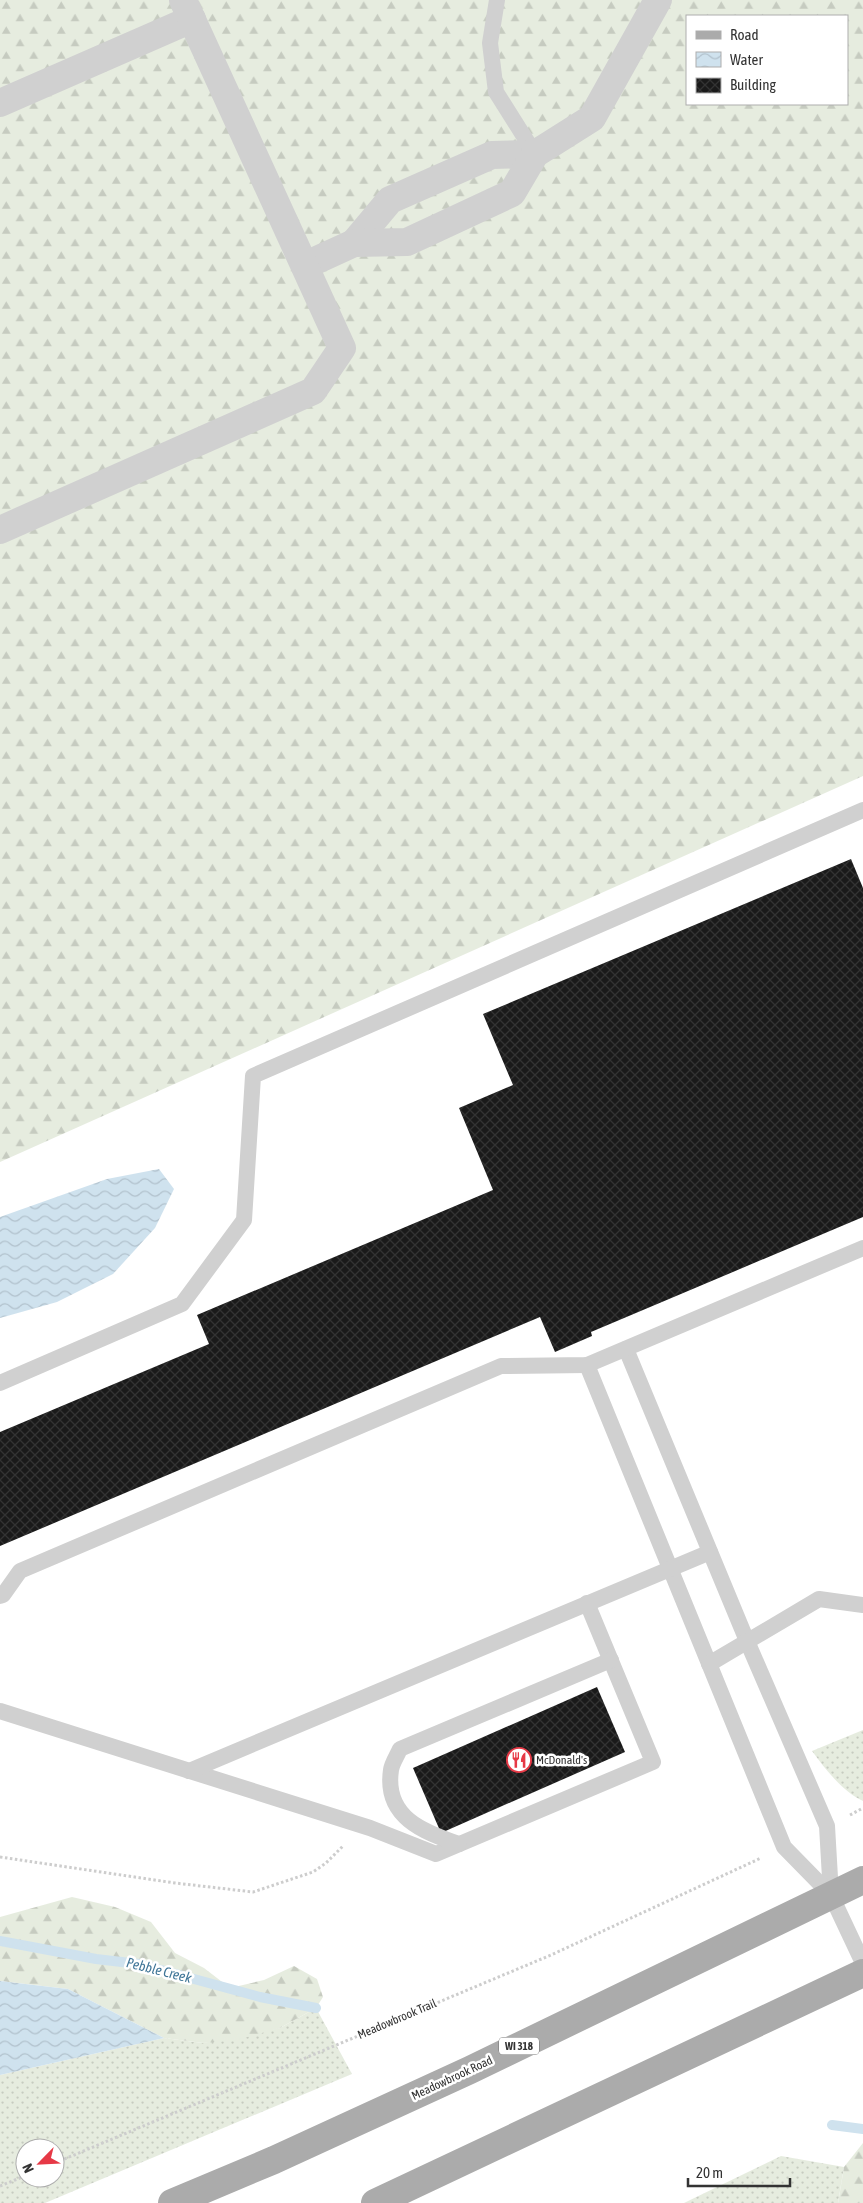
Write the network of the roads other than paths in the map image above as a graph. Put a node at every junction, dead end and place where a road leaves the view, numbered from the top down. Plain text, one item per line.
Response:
1 (498, 0) edge
2 (658, 0) edge
3 (187, 10) edge
4 (0, 103) edge
5 (535, 154) junction
6 (465, 167) junction
7 (483, 206) junction
8 (354, 243) junction
9 (306, 265) junction
10 (0, 530) edge
11 (863, 810) edge
12 (863, 1248) edge
13 (626, 1349) junction
14 (586, 1365) junction
15 (0, 1383) edge
16 (710, 1552) junction
17 (670, 1569) junction
18 (0, 1596) edge
19 (587, 1604) junction
20 (863, 1605) edge
21 (747, 1641) junction
22 (611, 1660) junction
23 (709, 1664) junction
24 (0, 1711) edge
25 (189, 1771) junction
26 (459, 1844) junction
27 (863, 1880) edge
28 (831, 1895) junction
29 (863, 1963) edge
30 (863, 1972) edge
31 (172, 2203) edge
32 (375, 2203) edge

1 - 5 lane
2 - 5 street
3 - 4 street
3 - 9 street
5 - 6 street
5 - 7 street
6 - 7 street
6 - 8 street
7 - 8 street
8 - 9 street
9 - 10 street
11 - 15 lane
12 - 13 lane
13 - 14 lane
13 - 16 lane
14 - 17 lane
14 - 18 lane
16 - 17 lane
16 - 21 lane
17 - 19 lane
17 - 23 lane
19 - 22 lane
19 - 25 lane
20 - 21 lane
21 - 23 lane
21 - 28 lane
22 - 26 lane
22 - 26 lane
23 - 28 lane
24 - 25 lane
25 - 26 lane
27 - 28 main road, Meadowbrook Road / WI 318
28 - 29 lane
28 - 31 main road, Meadowbrook Road / WI 318
30 - 32 main road

